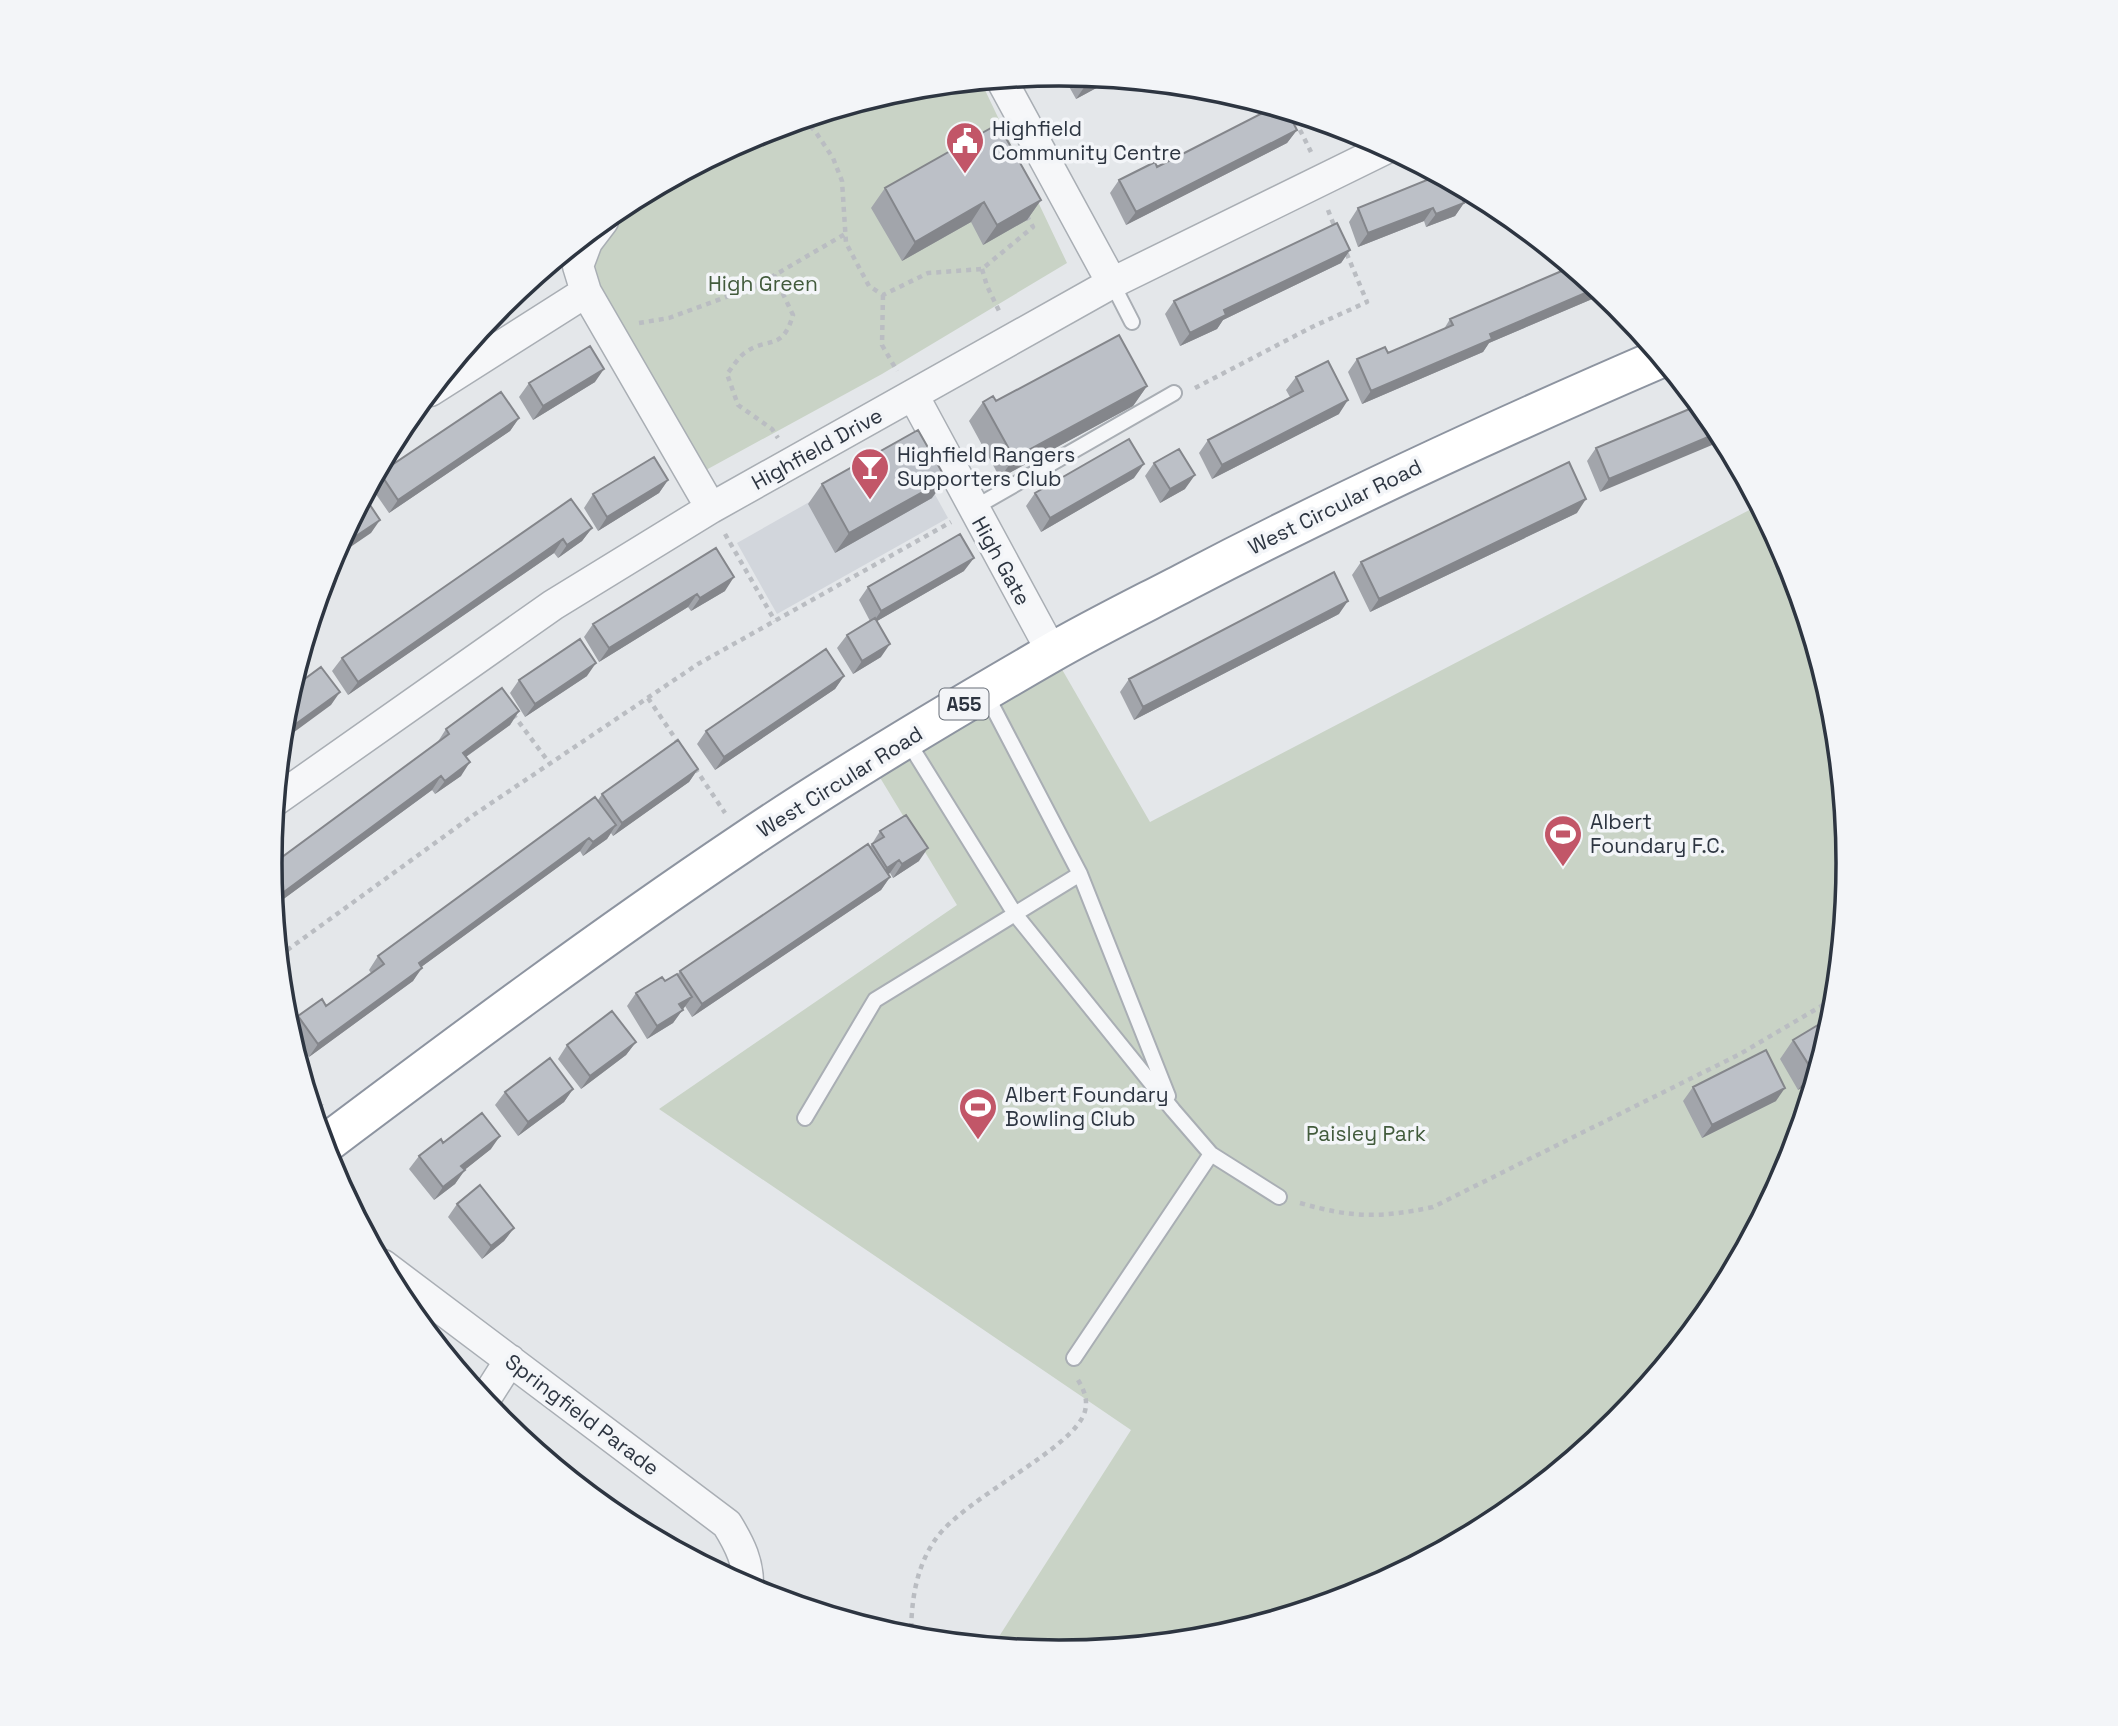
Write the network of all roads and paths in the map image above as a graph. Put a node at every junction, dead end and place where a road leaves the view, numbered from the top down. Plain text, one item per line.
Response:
1 (1005, 87) edge
2 (1297, 123) edge
3 (810, 127) edge
4 (1375, 154) edge
5 (1320, 180) junction
6 (1023, 207) edge
7 (845, 234) junction
8 (1340, 239) edge
9 (585, 247) edge
10 (1345, 252) edge
11 (982, 269) junction
12 (774, 275) junction
13 (1112, 283) junction
14 (586, 292) junction
15 (883, 295) junction
16 (993, 300) dead end
17 (1132, 322) dead end
18 (607, 328) junction
19 (882, 345) dead end
20 (1652, 362) edge
21 (454, 376) edge
22 (1174, 393) joint
23 (913, 395) junction
24 (772, 429) dead end
25 (711, 508) junction
26 (972, 509) junction
27 (775, 621) junction
28 (1052, 652) junction
29 (985, 692) junction
30 (648, 698) junction
31 (512, 713) edge
32 (906, 739) junction
33 (685, 753) edge
34 (550, 764) junction
35 (692, 764) edge
36 (285, 794) edge
37 (744, 841) junction
38 (1080, 874) junction
39 (1015, 914) junction
40 (287, 950) edge
41 (1823, 1005) edge
42 (1174, 1110) junction
43 (805, 1118) dead end
44 (333, 1139) edge
45 (1211, 1154) junction
46 (1279, 1197) joint
47 (404, 1281) edge
48 (1074, 1359) joint
49 (510, 1360) junction
50 (490, 1392) edge
51 (749, 1575) edge
52 (912, 1626) edge

1 - 13 street
2 - 5 path
3 - 7 path
4 - 5 street, Highfield Drive
5 - 8 path
5 - 13 street, Highfield Drive
6 - 11 path
7 - 12 path
7 - 15 path
9 - 14 street
10 - 22 path
11 - 15 path
11 - 16 path
12 - 18 path
12 - 24 path
13 - 17 lane
13 - 23 street, Highfield Drive
14 - 18 street
14 - 21 street
15 - 19 path
18 - 25 street
20 - 28 highway, West Circular Road / A55
22 - 26 lane
23 - 25 street, Highfield Drive
23 - 26 street, High Gate
25 - 27 path
25 - 36 street, Highfield Drive
26 - 27 path
26 - 28 street, High Gate
27 - 30 path
28 - 29 highway, West Circular Road / A55
29 - 32 highway, West Circular Road / A55
29 - 38 lane
30 - 33 path
30 - 34 path
31 - 34 path
32 - 37 highway, West Circular Road / A55
32 - 39 lane
34 - 40 path
35 - 37 path
37 - 44 highway, West Circular Road / A55
38 - 39 lane
38 - 42 lane
39 - 42 lane
39 - 43 lane
41 - 46 path
42 - 45 lane
45 - 46 lane
45 - 48 lane
47 - 49 street, Springfield Parade
48 - 52 path
49 - 50 street
49 - 51 street, Springfield Parade

